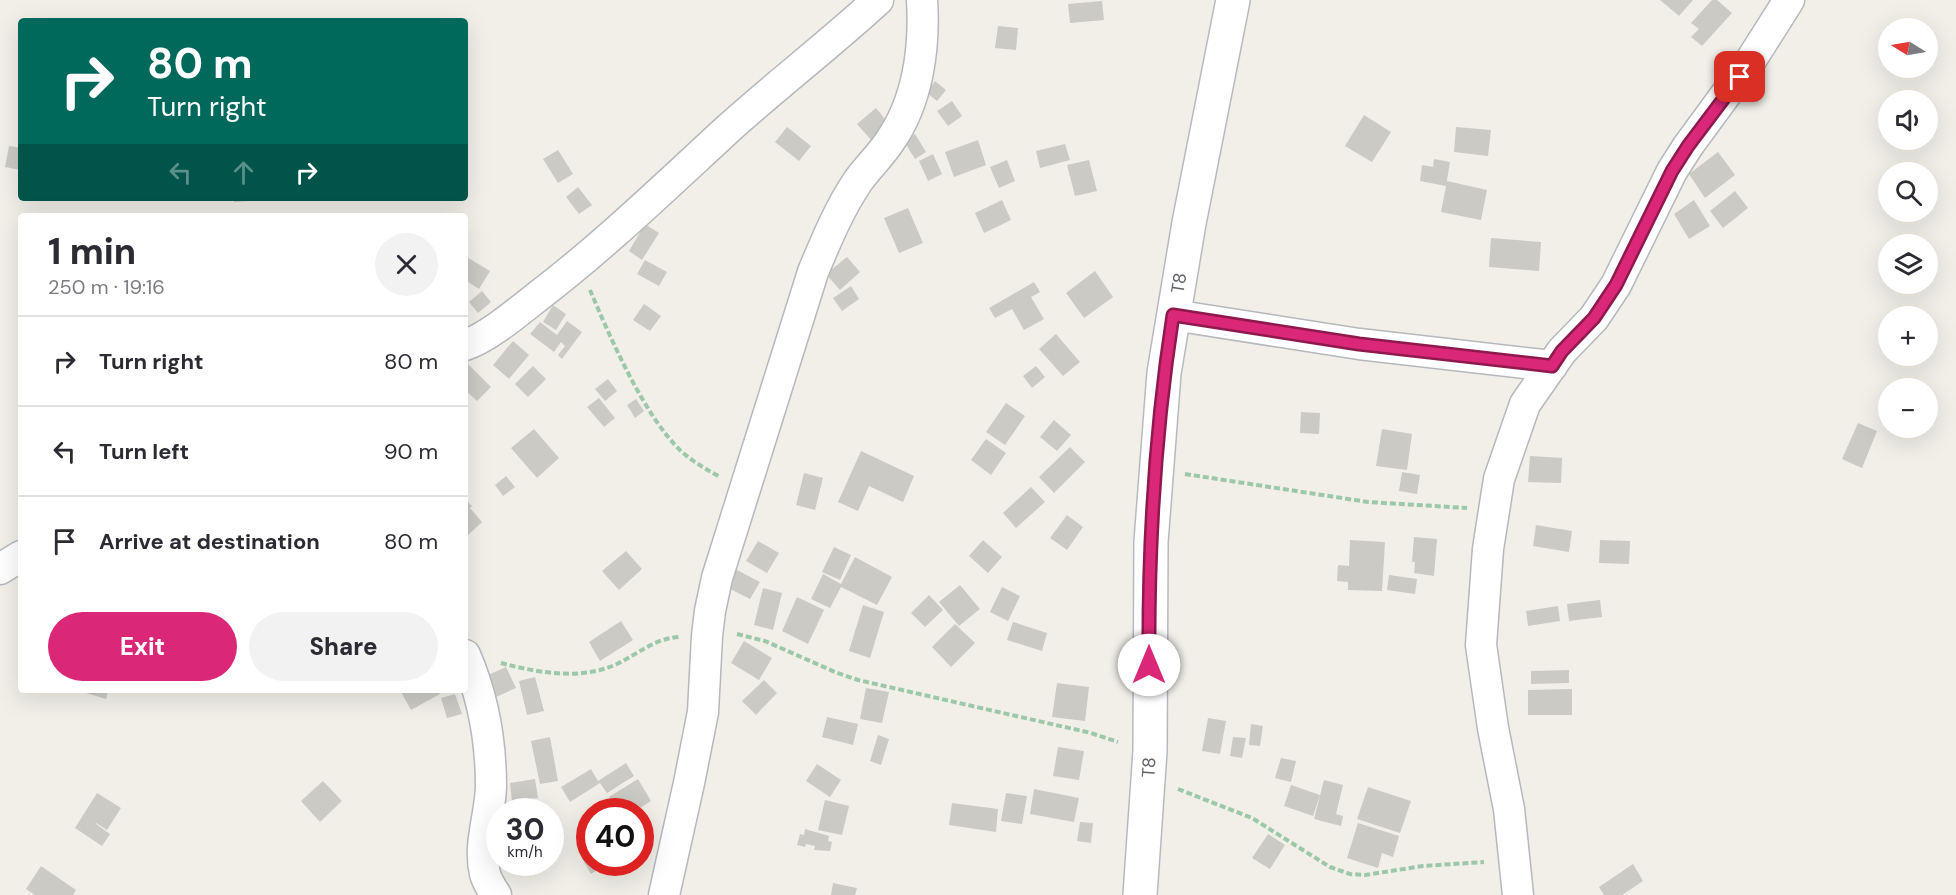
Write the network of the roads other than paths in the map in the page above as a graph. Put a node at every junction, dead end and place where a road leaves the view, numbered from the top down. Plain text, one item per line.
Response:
1 (878, 0) edge
2 (922, 0) edge
3 (1233, 0) edge
4 (1789, 0) edge
5 (1173, 315) junction
6 (468, 343) edge
7 (1552, 366) junction
8 (18, 558) edge
9 (0, 568) edge
10 (468, 664) edge
11 (496, 895) edge
12 (664, 895) edge
13 (1140, 895) edge
14 (1518, 895) edge

1 - 6 street
2 - 12 street
3 - 5 street, T8
4 - 7 street
5 - 7 street
5 - 13 street, T8
7 - 14 street
8 - 9 street
10 - 11 street

